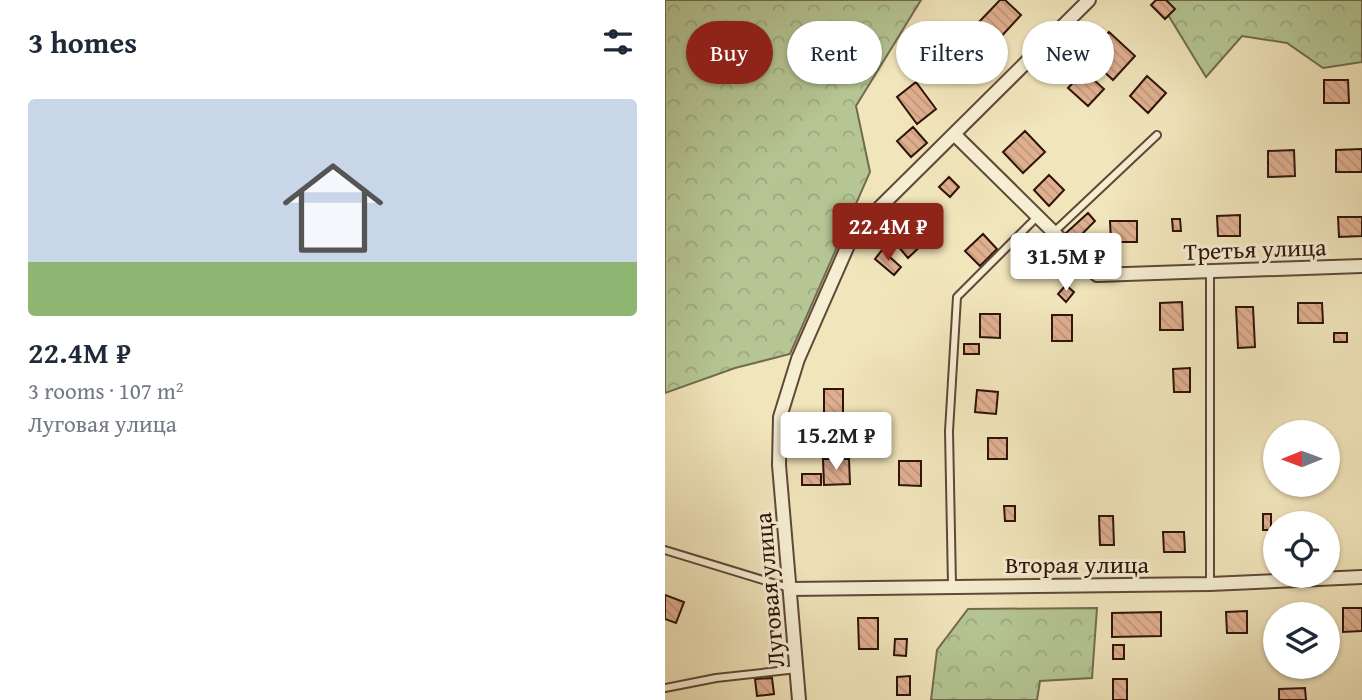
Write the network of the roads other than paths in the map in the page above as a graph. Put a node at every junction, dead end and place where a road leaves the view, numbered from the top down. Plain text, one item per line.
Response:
1 (1089, 0) edge
2 (954, 134) junction
3 (1157, 135) dead end
4 (1038, 216) junction
5 (1054, 232) junction
6 (1362, 266) edge
7 (1210, 271) junction
8 (665, 550) edge
9 (1362, 577) edge
10 (1210, 584) junction
11 (952, 585) junction
12 (791, 589) junction
13 (797, 670) junction
14 (665, 688) edge
15 (799, 700) edge

1 - 2 street, Луговая улица
2 - 4 street, Третья улица
2 - 12 street, Луговая улица
3 - 5 lane
4 - 5 street, Третья улица
4 - 11 lane
5 - 7 street, Третья улица
6 - 7 street, Третья улица
7 - 10 lane
8 - 12 lane
9 - 10 street, Вторая улица
10 - 11 street, Вторая улица
11 - 12 street, Вторая улица
12 - 13 street, Луговая улица
13 - 14 lane
13 - 15 street, Луговая улица

